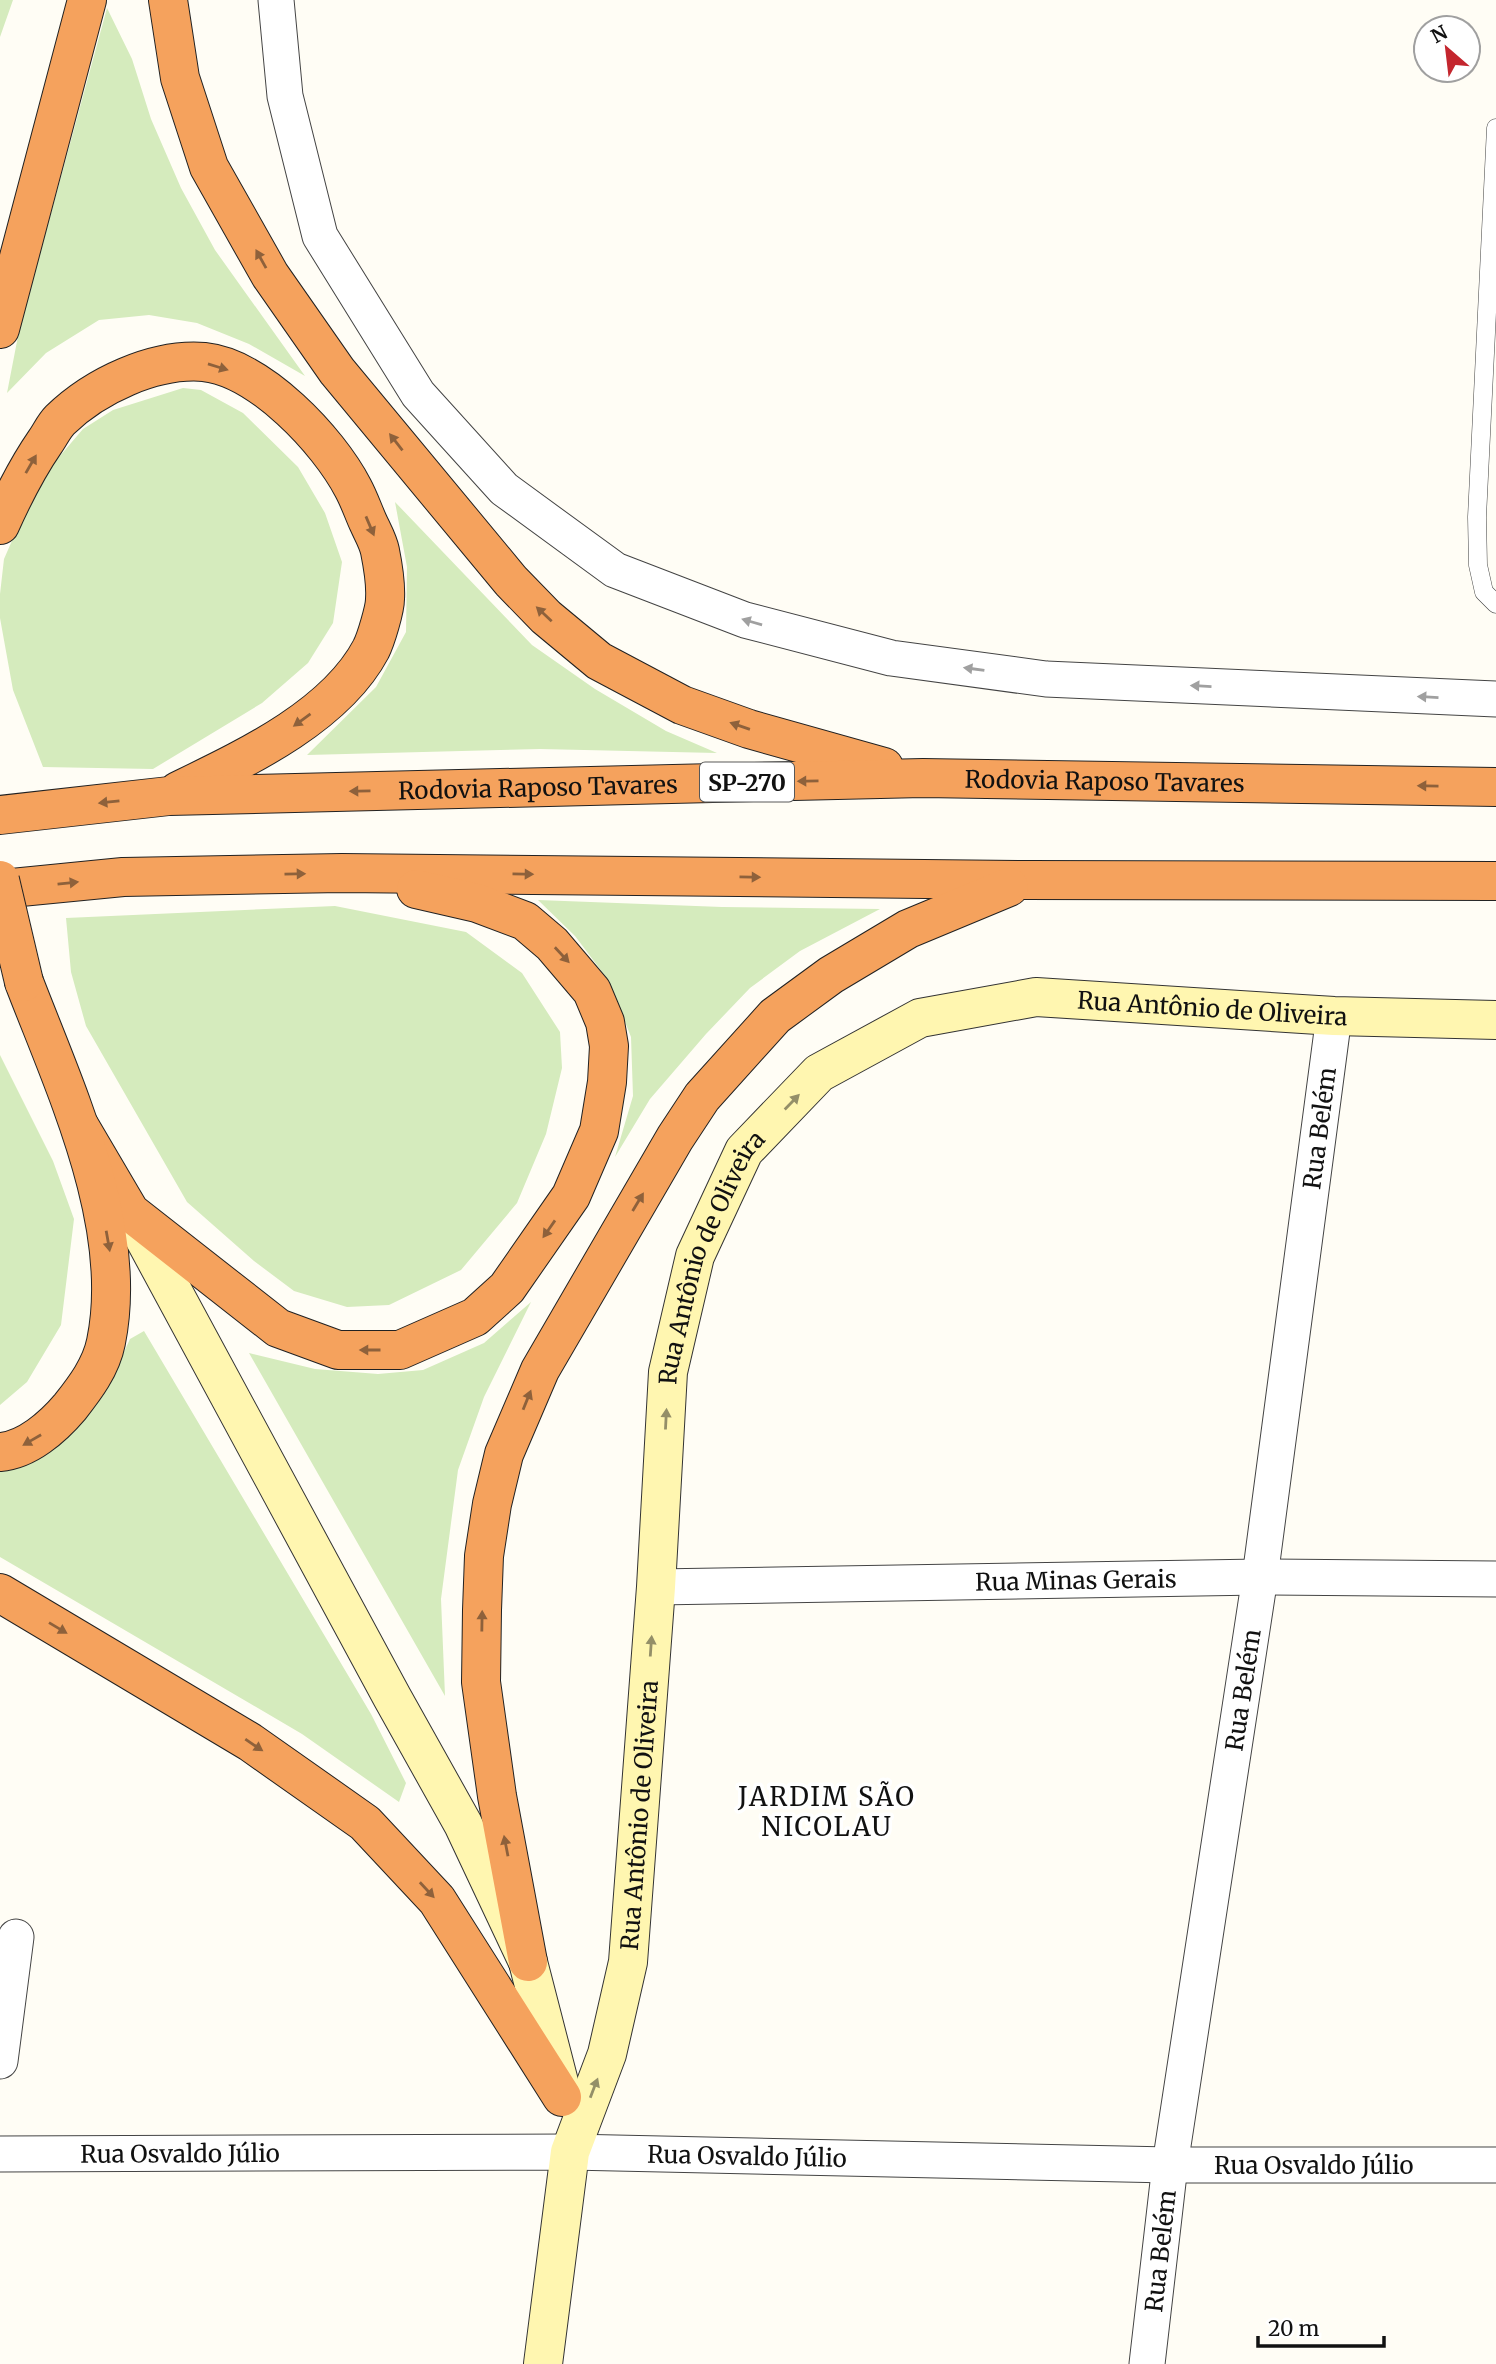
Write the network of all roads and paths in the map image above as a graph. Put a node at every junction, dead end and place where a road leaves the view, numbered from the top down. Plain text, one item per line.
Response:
1 (87, 0) edge
2 (168, 0) edge
3 (276, 0) edge
4 (1496, 128) edge
5 (1493, 250) edge
6 (0, 329) edge
7 (0, 525) edge
8 (1496, 604) edge
9 (1496, 699) edge
10 (923, 778) junction
11 (1496, 787) edge
12 (169, 796) junction
13 (0, 815) edge
14 (342, 873) junction
15 (0, 880) edge
16 (1024, 880) junction
17 (1496, 881) edge
18 (0, 889) edge
19 (1334, 1016) junction
20 (1496, 1020) edge
21 (80, 1128) junction
22 (130, 1212) junction
23 (0, 1452) edge
24 (1260, 1577) junction
25 (1496, 1579) edge
26 (656, 1587) junction
27 (0, 1593) edge
28 (16, 1937) dead end
29 (528, 1962) junction
30 (0, 2061) edge
31 (562, 2097) junction
32 (570, 2152) junction
33 (0, 2154) edge
34 (1170, 2165) junction
35 (1496, 2165) edge
36 (543, 2364) edge
37 (1147, 2364) edge

1 - 6 highway
10 -> 2 highway
9 -> 3 street
4 - 5 lane
5 - 8 lane
7 -> 12 highway
11 -> 10 highway, Rodovia Raposo Tavares / SP-270
10 -> 12 highway, Rodovia Raposo Tavares / SP-270
12 -> 13 highway, Rodovia Raposo Tavares / SP-270
14 -> 16 highway
18 -> 14 highway
14 -> 22 highway
15 - 21 highway, bridge
16 - 17 highway
29 -> 16 highway
19 - 20 main road, Rua Antônio de Oliveira
19 - 24 street, Rua Belém
26 -> 19 main road, Rua Antônio de Oliveira
21 - 22 highway
21 -> 23 highway
22 - 29 main road
24 - 25 street, Rua Minas Gerais
24 - 26 street, Rua Minas Gerais
24 - 34 street, Rua Belém
32 -> 26 main road, Rua Antônio de Oliveira
27 -> 31 highway
28 - 30 street
29 - 31 main road
31 - 32 main road
32 - 33 street, Rua Osvaldo Júlio
32 - 34 street, Rua Osvaldo Júlio
32 - 36 main road
34 - 35 street, Rua Osvaldo Júlio
34 - 37 street, Rua Belém

